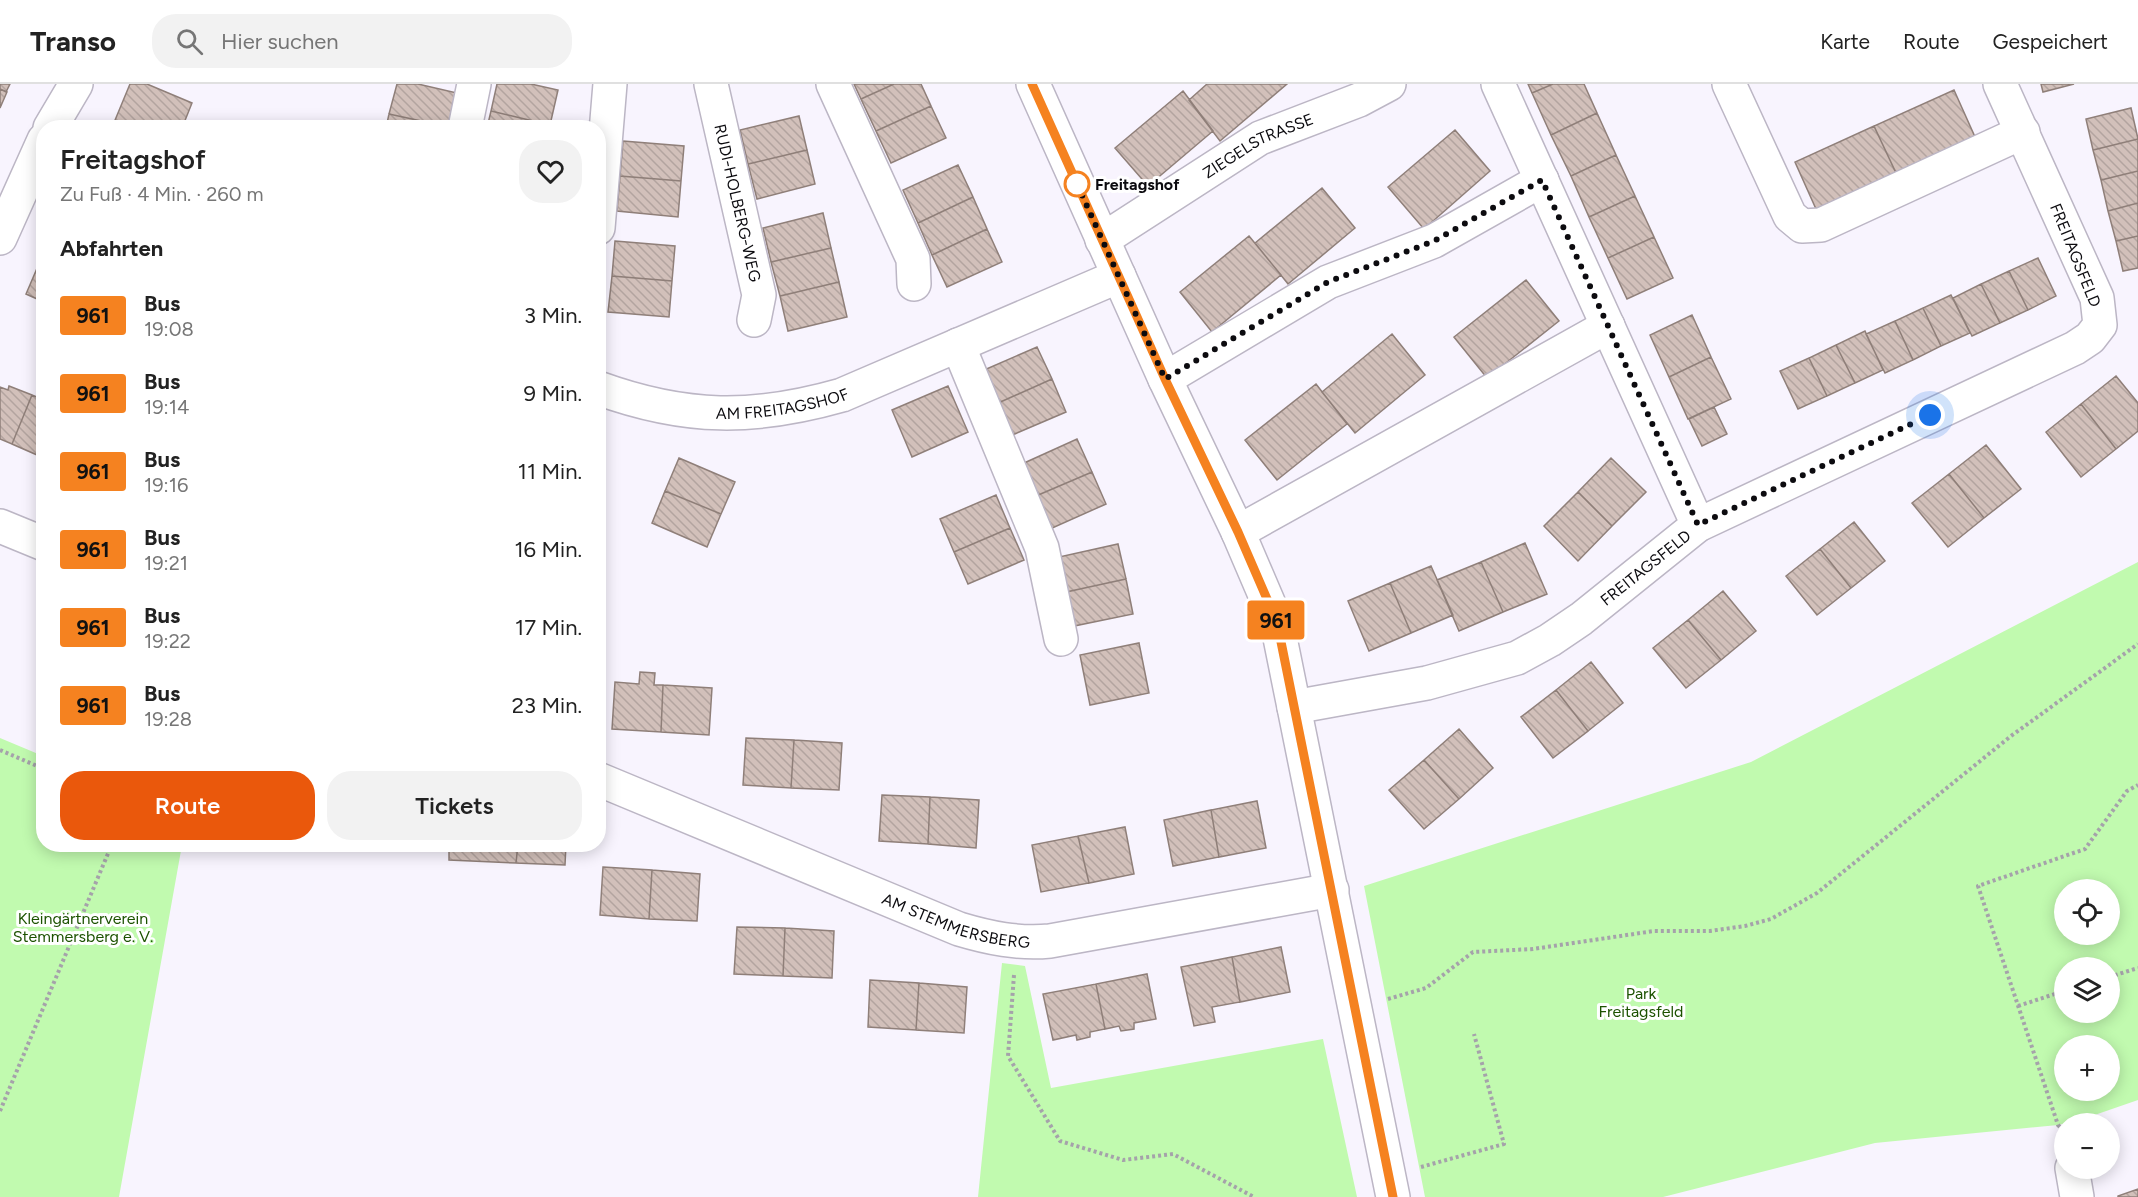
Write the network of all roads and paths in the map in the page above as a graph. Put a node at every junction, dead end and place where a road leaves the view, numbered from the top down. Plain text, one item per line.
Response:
1 (76, 84) edge
2 (474, 84) edge
3 (610, 84) edge
4 (711, 84) edge
5 (833, 84) edge
6 (1389, 84) edge
7 (1498, 84) edge
8 (1729, 84) edge
9 (2000, 84) edge
10 (1040, 87) edge
11 (55, 120) edge
12 (467, 120) edge
13 (606, 132) edge
14 (2023, 132) junction
15 (36, 158) edge
16 (1542, 180) junction
17 (0, 238) edge
18 (1102, 240) junction
19 (1119, 276) junction
20 (914, 284) dead end
21 (754, 320) dead end
22 (1608, 327) junction
23 (958, 345) junction
24 (1165, 379) junction
25 (606, 391) edge
26 (1698, 525) junction
27 (0, 526) edge
28 (1238, 532) junction
29 (36, 541) edge
30 (1061, 639) dead end
31 (2138, 644) edge
32 (1294, 707) junction
33 (0, 750) edge
34 (36, 766) edge
35 (606, 782) edge
36 (2138, 785) edge
37 (109, 852) edge
38 (1332, 890) junction
39 (1016, 941) junction
40 (2138, 968) edge
41 (2120, 974) edge
42 (2054, 994) edge
43 (1386, 1000) dead end
44 (2018, 1006) junction
45 (1474, 1034) dead end
46 (0, 1111) edge
47 (2054, 1113) edge
48 (2074, 1179) edge
49 (1391, 1185) edge
50 (1254, 1197) edge
51 (2077, 1197) edge

1 - 11 street
2 - 12 street
3 - 13 street
4 - 21 street, RUDI-HOLBERG-WEG
5 - 20 street
6 - 18 street, ZIEGELSTRASSE
7 - 16 street
8 - 14 street
9 - 14 street, FREITAGSFELD
10 - 18 street
14 - 26 street, FREITAGSFELD
15 - 17 street
16 - 22 street
16 - 24 street
18 - 19 street
19 - 23 street, AM FREITAGSHOF
19 - 24 street
22 - 26 street
22 - 28 street
23 - 25 street, AM FREITAGSHOF
23 - 30 street
24 - 28 street
26 - 32 street, FREITAGSFELD
27 - 29 street
28 - 32 street
31 - 43 path
32 - 38 street
33 - 34 path
35 - 39 street, AM STEMMERSBERG
36 - 44 path
37 - 46 path
38 - 39 street, AM STEMMERSBERG
38 - 49 street
39 - 50 path
40 - 41 path
42 - 44 path
44 - 47 path
45 - 49 path
48 - 51 street

